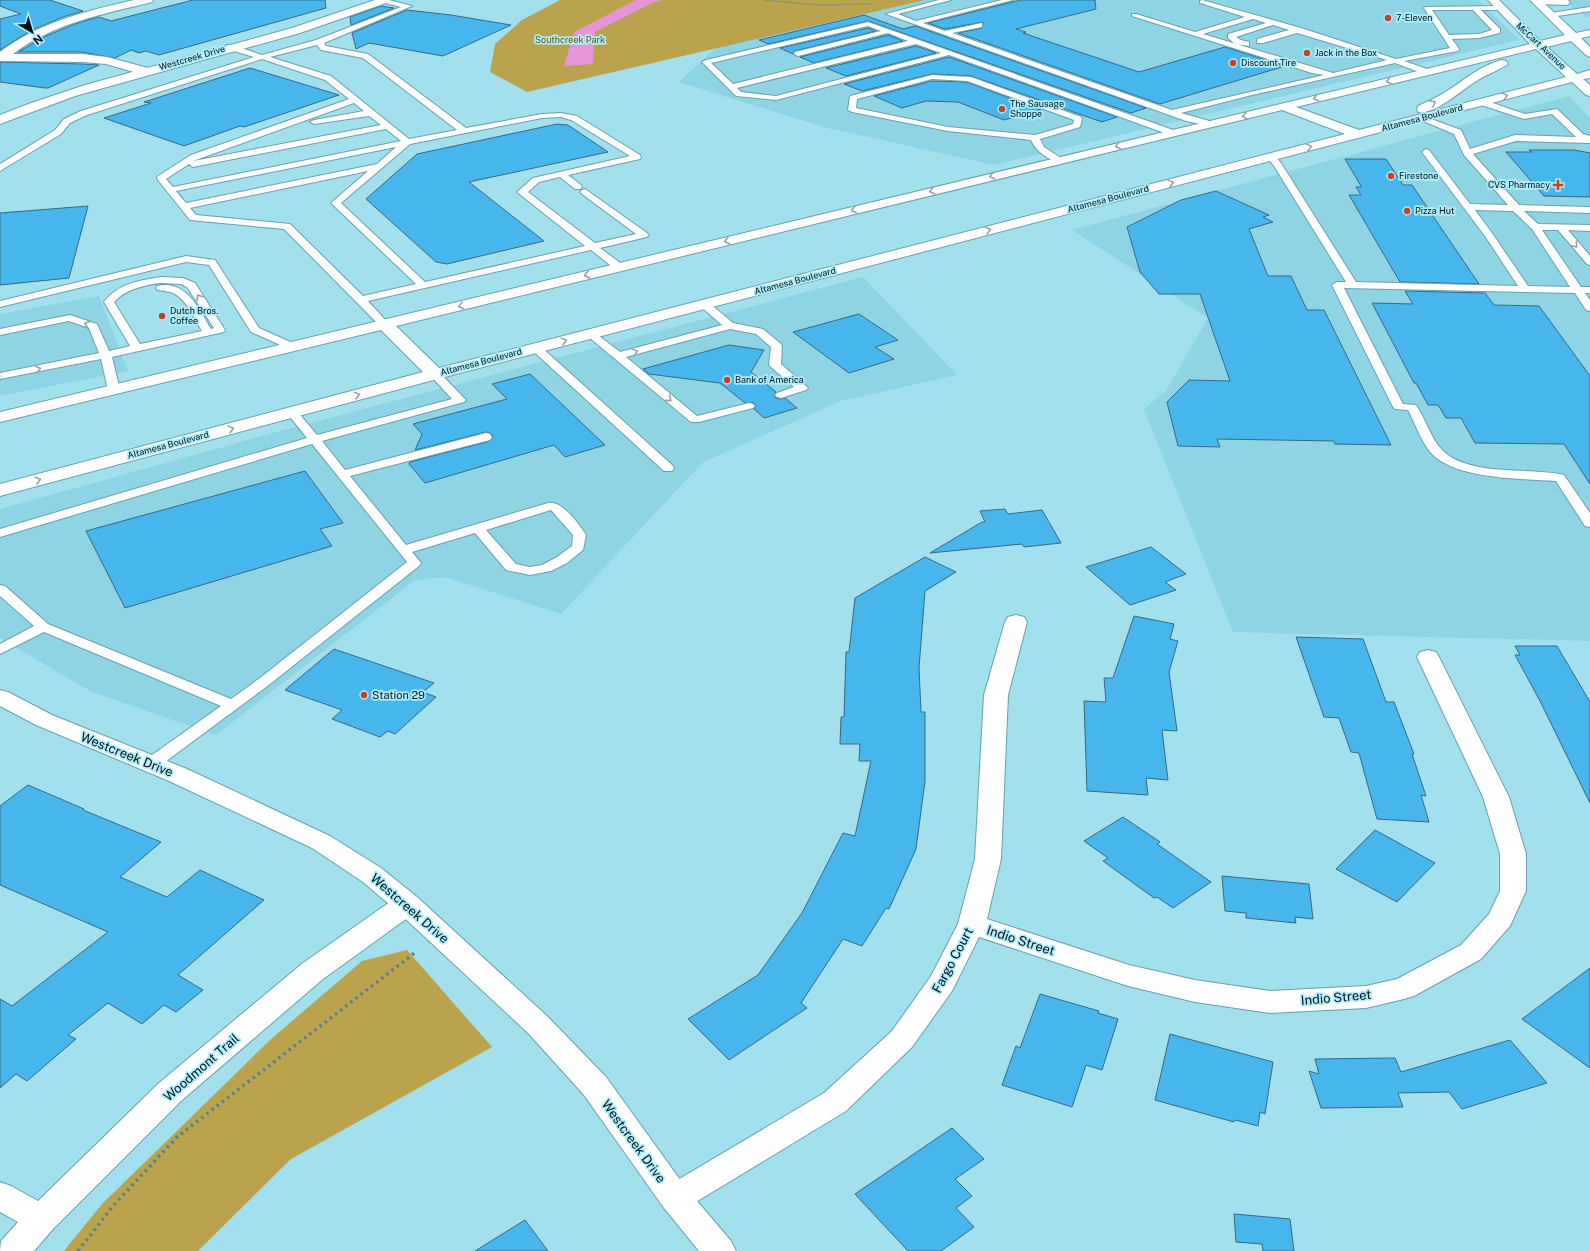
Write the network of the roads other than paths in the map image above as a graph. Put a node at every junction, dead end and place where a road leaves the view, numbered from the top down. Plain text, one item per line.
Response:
1 (148, 0) edge
2 (384, 0) edge
3 (948, 0) edge
4 (1010, 0) edge
5 (1421, 0) edge
6 (1453, 0) edge
7 (1493, 0) edge
8 (1536, 1) edge
9 (1566, 1) edge
10 (93, 2) dead end
11 (1202, 2) dead end
12 (1427, 8) junction
13 (1461, 8) junction
14 (1475, 8) junction
15 (1501, 8) junction
16 (111, 9) junction
17 (1587, 10) edge
18 (1134, 14) dead end
19 (1551, 15) junction
20 (1432, 16) junction
21 (1443, 16) dead end
22 (1469, 16) dead end
23 (1483, 16) junction
24 (1254, 17) junction
25 (916, 23) junction
26 (1274, 23) junction
27 (1584, 23) edge
28 (979, 25) dead end
29 (1478, 25) dead end
30 (1492, 25) junction
31 (1298, 30) junction
32 (890, 31) junction
33 (945, 33) junction
34 (1590, 33) edge
35 (1195, 34) junction
36 (1447, 37) junction
37 (1574, 37) junction
38 (917, 41) junction
39 (1260, 41) dead end
40 (320, 42) junction
41 (230, 48) junction
42 (1541, 48) junction
43 (949, 53) junction
44 (1590, 53) edge
45 (798, 54) dead end
46 (0, 57) edge
47 (262, 57) junction
48 (1395, 61) junction
49 (1590, 66) edge
50 (144, 71) junction
51 (1427, 72) junction
52 (1330, 73) junction
53 (1590, 74) edge
54 (1575, 78) junction
55 (732, 87) junction
56 (1590, 92) edge
57 (355, 100) junction
58 (1482, 102) junction
59 (1283, 106) junction
60 (370, 113) junction
61 (1172, 113) junction
62 (1420, 118) junction
63 (0, 120) edge
64 (1210, 124) junction
65 (1400, 124) junction
66 (387, 126) junction
67 (275, 129) junction
68 (464, 131) junction
69 (1173, 132) junction
70 (1358, 134) junction
71 (1035, 138) junction
72 (1590, 140) edge
73 (407, 142) junction
74 (1426, 152) dead end
75 (1467, 153) junction
76 (1271, 157) junction
77 (1060, 160) junction
78 (180, 166) junction
79 (380, 166) junction
80 (0, 168) edge
81 (561, 174) junction
82 (170, 190) junction
83 (184, 206) junction
84 (1469, 208) junction
85 (1516, 208) junction
86 (1590, 210) edge
87 (1536, 227) junction
88 (1560, 227) junction
89 (1590, 228) edge
90 (592, 247) junction
91 (1590, 262) edge
92 (619, 267) junction
93 (422, 286) junction
94 (1353, 286) junction
95 (1525, 289) junction
96 (1578, 290) junction
97 (1590, 290) edge
98 (361, 300) junction
99 (0, 304) edge
100 (704, 304) junction
101 (1590, 308) edge
102 (116, 314) junction
103 (385, 325) junction
104 (730, 326) junction
105 (0, 332) edge
106 (208, 332) junction
107 (590, 334) junction
108 (293, 347) junction
109 (536, 348) junction
110 (137, 349) junction
111 (106, 356) junction
112 (618, 356) junction
113 (435, 374) junction
114 (0, 376) edge
115 (114, 390) junction
116 (780, 395) dead end
117 (749, 406) dead end
118 (292, 412) junction
119 (0, 417) edge
120 (486, 437) dead end
121 (314, 440) junction
122 (668, 468) dead end
123 (342, 474) junction
124 (0, 490) edge
125 (1590, 523) edge
126 (477, 528) junction
127 (0, 532) edge
128 (404, 550) junction
129 (0, 590) edge
130 (1016, 622) dead end
131 (43, 627) junction
132 (0, 650) edge
133 (1428, 657) dead end
134 (0, 697) edge
135 (232, 705) junction
136 (151, 764) junction
137 (407, 904) junction
138 (972, 924) junction
139 (0, 1196) edge
140 (675, 1198) junction
141 (41, 1219) junction
142 (12, 1251) edge
143 (718, 1251) edge

1 - 16 main road
2 - 40 lane
2 - 41 main road, Westcreek Drive
3 - 25 lane
4 - 25 lane
5 - 12 lane
6 - 13 lane
7 - 15 main road, McCart Avenue
8 - 9 lane
8 - 19 main road
9 - 17 lane
10 - 16 main road
11 - 24 lane
12 - 13 lane
12 - 20 lane
13 - 14 lane
14 - 15 lane
14 - 23 lane
15 - 42 main road, McCart Avenue
16 - 46 main road
17 - 19 lane
18 - 35 lane
19 - 27 main road
19 - 37 main road
20 - 21 lane
20 - 36 lane
22 - 23 lane
23 - 30 lane
24 - 26 lane
24 - 35 lane
25 - 33 lane
26 - 31 lane
26 - 52 lane
28 - 33 lane
29 - 30 lane
30 - 36 lane
31 - 39 lane
31 - 48 lane
32 - 38 lane
32 - 45 lane
32 - 55 lane
33 - 61 lane
34 - 37 main road
35 - 52 lane
36 - 48 lane
37 - 42 main road
37 - 44 main road
38 - 43 lane
38 - 55 lane
40 - 47 lane
40 - 68 lane
41 - 47 lane
41 - 50 main road, Westcreek Drive
42 - 51 main road
42 - 54 main road, McCart Avenue
65 -> 42 main road
43 - 55 lane
43 - 69 lane
46 - 50 main road
47 - 57 lane
47 - 80 lane
48 - 51 lane
48 - 52 lane
49 - 54 main road
50 - 63 main road, Westcreek Drive
51 -> 59 main road
52 - 61 lane
53 - 54 main road, Altamesa Boulevard
54 - 56 main road, McCart Avenue
58 -> 54 main road, Altamesa Boulevard
57 - 60 lane
57 - 67 lane
58 - 62 main road, Altamesa Boulevard
58 - 72 lane
59 -> 64 main road
59 - 70 main road
60 - 66 lane
60 - 67 lane
61 - 64 lane
62 - 65 main road, Altamesa Boulevard
62 - 75 lane
64 - 69 main road
65 - 70 main road, Altamesa Boulevard
66 - 73 lane
66 - 78 lane
67 - 78 lane
68 - 73 lane
68 - 81 lane
69 -> 77 main road
76 -> 70 main road, Altamesa Boulevard
71 - 71 lane
71 - 77 lane
72 - 75 lane
73 - 79 lane
73 - 82 lane
74 - 84 lane
75 - 85 lane
76 - 94 lane
100 -> 76 main road, Altamesa Boulevard
77 -> 92 main road
78 - 82 lane
79 - 83 lane
79 - 93 lane
81 - 90 lane
81 - 90 lane
82 - 83 lane
83 - 98 lane
84 - 85 lane
84 - 95 lane
85 - 86 lane
85 - 87 lane
87 - 88 lane
87 - 96 lane
88 - 89 lane
88 -> 91 lane
90 - 92 lane
90 - 93 lane
92 -> 103 main road
93 - 98 lane
94 - 95 lane
94 - 125 lane
95 - 96 lane
96 - 97 lane
96 - 101 lane
98 - 103 lane
99 - 108 lane
100 - 104 lane
100 - 107 main road, Altamesa Boulevard
102 - 106 lane
106 -> 102 lane
102 - 110 lane
103 - 108 main road
103 - 113 main road
112 -> 104 lane
104 - 116 lane
111 -> 105 lane
106 - 110 lane
109 -> 107 main road, Altamesa Boulevard
107 - 112 lane
108 - 115 main road
109 - 113 main road, Altamesa Boulevard
109 - 122 lane
110 - 111 lane
114 -> 111 lane
111 - 115 lane
112 -> 117 lane
118 -> 113 main road, Altamesa Boulevard
113 - 121 lane
115 - 119 main road
118 - 121 lane
124 -> 118 main road, Altamesa Boulevard
120 - 123 lane
121 - 123 lane
121 - 127 lane
123 - 128 lane
126 - 126 lane
126 - 128 lane
128 - 135 lane
129 - 131 lane
130 - 138 main road, Fargo Court
131 - 132 lane
131 - 135 lane
133 - 138 main road, Indio Street
134 - 136 main road, Westcreek Drive
135 - 136 lane
136 - 137 main road, Westcreek Drive
137 - 140 main road, Westcreek Drive
137 - 141 main road, Woodmont Trail
138 - 140 main road, Fargo Court
139 - 141 main road
140 - 143 main road, Westcreek Drive
141 - 142 main road, Woodmont Trail

